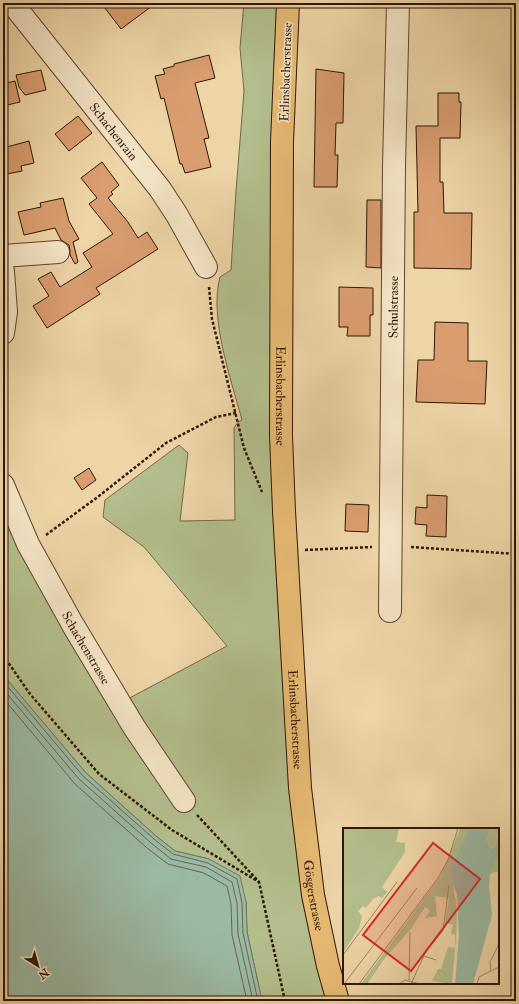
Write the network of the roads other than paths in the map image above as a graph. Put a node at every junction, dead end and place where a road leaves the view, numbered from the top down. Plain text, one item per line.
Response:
1 (12, 3) edge
2 (288, 3) edge
3 (398, 3) edge
4 (58, 252) dead end
5 (3, 256) edge
6 (206, 266) road end
7 (3, 271) edge
8 (3, 333) edge
9 (6, 492) edge
10 (390, 611) dead end
11 (300, 788) joint
12 (184, 801) road end
13 (338, 1001) edge

1 - 6 street, Schachenrain
2 - 11 main road, Erlinsbacherstrasse
3 - 10 street, Schulstrasse
4 - 5 street
7 - 8 street
9 - 12 street, Schachenstrasse
11 - 13 main road, Gösgerstrasse

